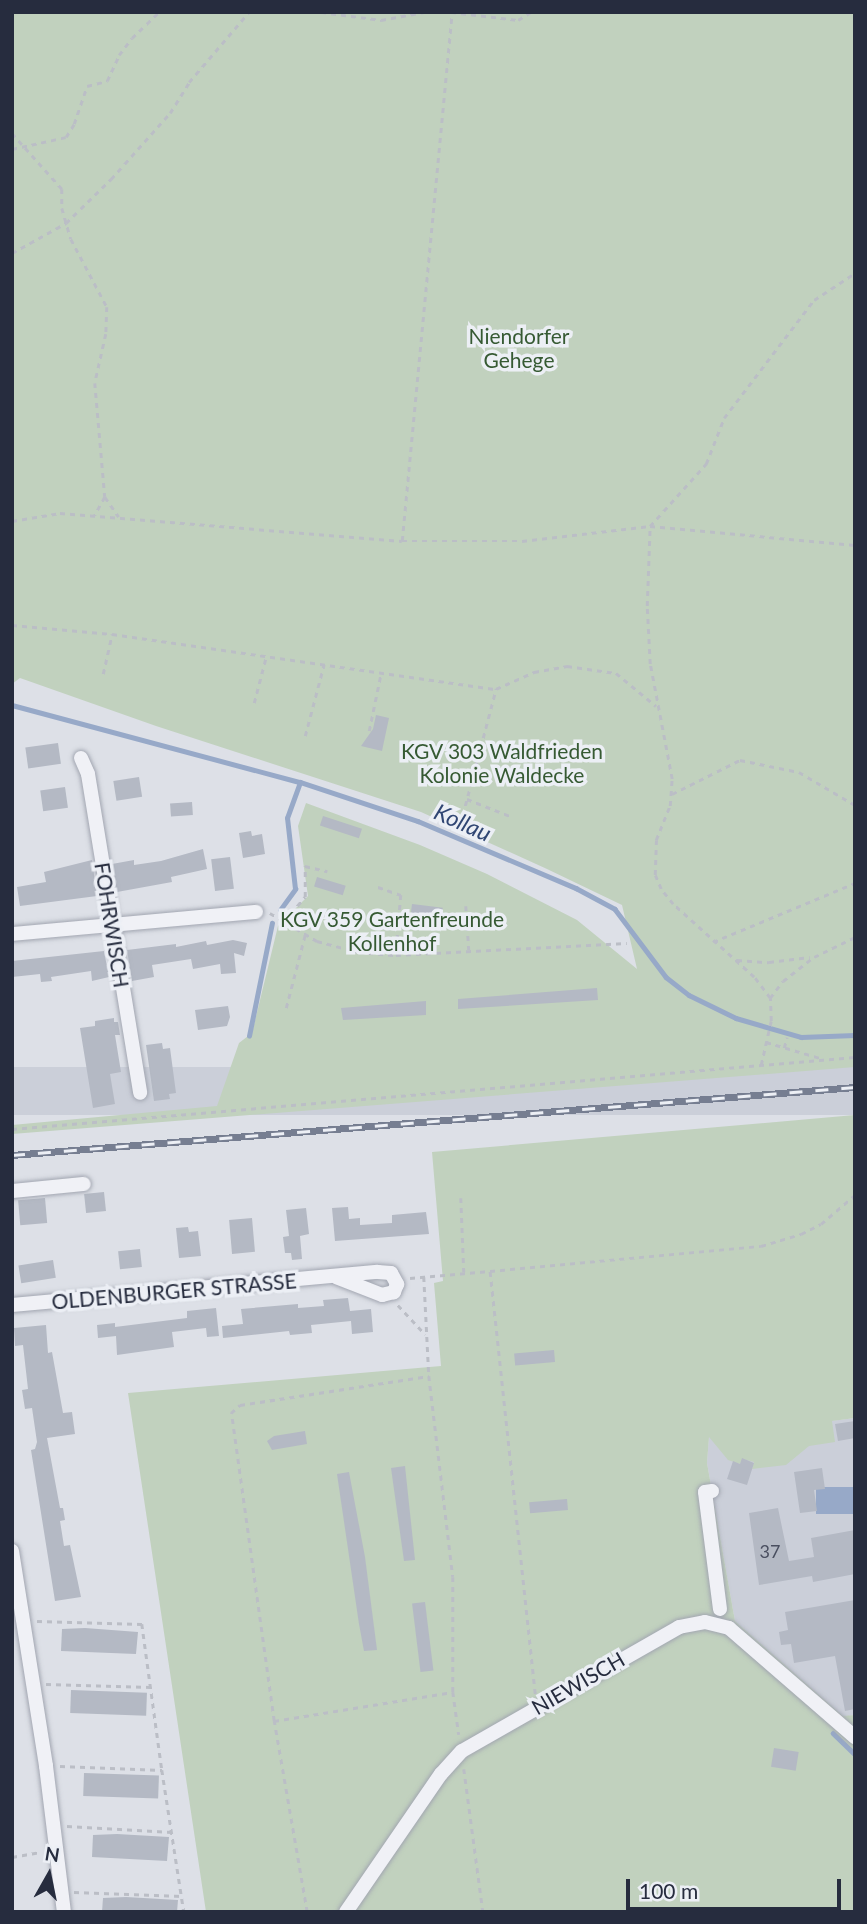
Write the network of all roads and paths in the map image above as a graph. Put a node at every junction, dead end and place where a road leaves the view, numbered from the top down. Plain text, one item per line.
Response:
1 (159, 12) edge
2 (249, 12) edge
3 (321, 12) edge
4 (424, 12) edge
5 (452, 12) edge
6 (531, 12) edge
7 (12, 133) edge
8 (23, 145) junction
9 (12, 149) edge
10 (66, 223) junction
11 (12, 253) edge
12 (855, 273) edge
13 (106, 497) junction
14 (95, 516) junction
15 (121, 519) junction
16 (12, 522) edge
17 (650, 526) junction
18 (402, 541) junction
19 (855, 545) edge
20 (12, 625) edge
21 (112, 635) junction
22 (266, 656) junction
23 (324, 664) junction
24 (381, 673) junction
25 (103, 674) dead end
26 (496, 689) junction
27 (254, 703) dead end
28 (656, 706) junction
29 (369, 731) dead end
30 (304, 736) dead end
31 (81, 758) dead end
32 (672, 794) junction
33 (467, 799) junction
34 (855, 805) edge
35 (510, 816) dead end
36 (460, 825) dead end
37 (327, 871) dead end
38 (855, 883) edge
39 (378, 887) dead end
40 (466, 906) dead end
41 (256, 912) joint
42 (284, 921) junction
43 (113, 926) junction
44 (12, 934) edge
45 (305, 935) junction
46 (855, 937) edge
47 (713, 942) junction
48 (627, 943) dead end
49 (470, 950) junction
50 (396, 955) junction
51 (814, 957) junction
52 (735, 960) junction
53 (770, 998) junction
54 (286, 1008) dead end
55 (787, 1037) dead end
56 (766, 1042) junction
57 (784, 1048) junction
58 (855, 1057) edge
59 (822, 1059) junction
60 (761, 1065) junction
61 (140, 1093) dead end
62 (12, 1129) edge
63 (84, 1184) dead end
64 (12, 1191) edge
65 (855, 1195) edge
66 (461, 1198) dead end
67 (464, 1272) junction
68 (490, 1272) junction
69 (336, 1277) junction
70 (424, 1277) junction
71 (396, 1279) junction
72 (389, 1295) junction
73 (12, 1305) edge
74 (426, 1335) junction
75 (429, 1376) junction
76 (712, 1491) dead end
77 (12, 1551) edge
78 (720, 1609) dead end
79 (23, 1620) junction
80 (33, 1684) junction
81 (151, 1686) junction
82 (453, 1692) junction
83 (536, 1707) junction
84 (274, 1721) junction
85 (855, 1737) edge
86 (461, 1751) junction
87 (46, 1766) junction
88 (163, 1770) junction
89 (53, 1825) junction
90 (172, 1832) junction
91 (55, 1850) junction
92 (12, 1857) edge
93 (61, 1891) junction
94 (182, 1896) junction
95 (64, 1912) edge
96 (184, 1912) edge
97 (307, 1912) edge
98 (346, 1912) edge
99 (483, 1912) edge

1 - 8 path
2 - 10 path
3 - 4 path
5 - 6 path
5 - 18 path
7 - 8 path
8 - 9 path
8 - 10 path
10 - 11 path
10 - 13 path
12 - 17 path
13 - 14 path
13 - 15 path
14 - 15 path
14 - 16 path
15 - 18 path
17 - 18 path
17 - 19 path
17 - 28 path
20 - 21 path
21 - 22 path
21 - 25 path
22 - 23 path
22 - 27 path
23 - 24 path
23 - 30 path
24 - 26 path
24 - 29 path
26 - 28 path
26 - 33 path
28 - 32 path
31 - 43 street, FOHRWISCH
32 - 34 path
32 - 47 path
33 - 35 path
33 - 36 path
37 - 42 path
38 - 47 path
39 - 50 path
40 - 49 path
41 - 42 path
41 - 43 street
42 - 45 path
43 - 44 street
43 - 61 street, FOHRWISCH
45 - 50 path
45 - 54 path
46 - 51 path
47 - 52 path
48 - 49 path
49 - 50 path
51 - 52 path
51 - 53 path
52 - 53 path
53 - 56 path
55 - 57 path
56 - 57 path
56 - 60 path
57 - 59 path
58 - 59 path
59 - 60 path
60 - 62 path
63 - 64 street
65 - 68 path
66 - 67 path
67 - 68 path
67 - 70 path
68 - 83 path
69 - 71 street, OLDENBURGER STRASSE
69 - 72 street, OLDENBURGER STRASSE
69 - 73 street, OLDENBURGER STRASSE
70 - 71 path
70 - 74 path
71 - 72 street
72 - 74 path
74 - 75 path
75 - 82 path
75 - 84 path
76 - 78 street
77 - 79 street
79 - 80 street
79 - 81 path
80 - 81 path
80 - 87 street
81 - 88 path
82 - 84 path
82 - 86 path
83 - 85 street, NIEWISCH
83 - 86 street, NIEWISCH
84 - 97 path
86 - 98 street, NIEWISCH
86 - 99 path
87 - 88 path
87 - 89 street
88 - 90 path
89 - 90 path
89 - 91 street
90 - 94 path
91 - 92 path
91 - 93 street
93 - 94 path
93 - 95 street
94 - 96 path

